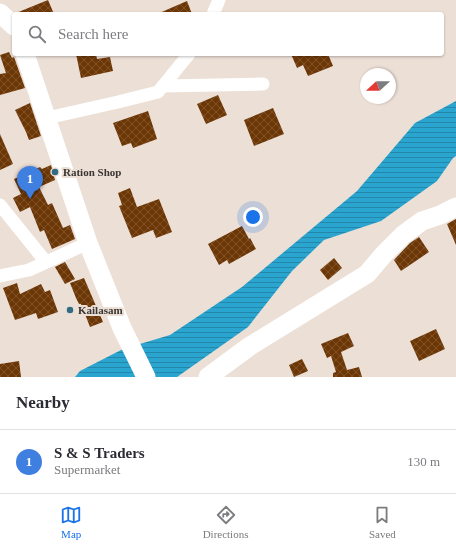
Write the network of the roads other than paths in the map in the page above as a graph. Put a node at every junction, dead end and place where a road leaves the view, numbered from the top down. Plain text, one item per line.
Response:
1 (219, 0) edge
2 (214, 12) edge
3 (0, 13) edge
4 (12, 24) edge
5 (26, 56) edge
6 (187, 56) edge
7 (263, 84) dead end
8 (163, 86) junction
9 (47, 118) junction
10 (0, 205) edge
11 (456, 207) edge
12 (88, 243) junction
13 (46, 262) junction
14 (0, 276) edge
15 (146, 377) edge
16 (208, 377) edge

1 - 2 street
3 - 4 main road
5 - 9 main road
6 - 8 street
7 - 8 street
8 - 9 street
9 - 12 main road
10 - 13 street
11 - 16 main road
12 - 13 street
12 - 15 main road
13 - 14 street

